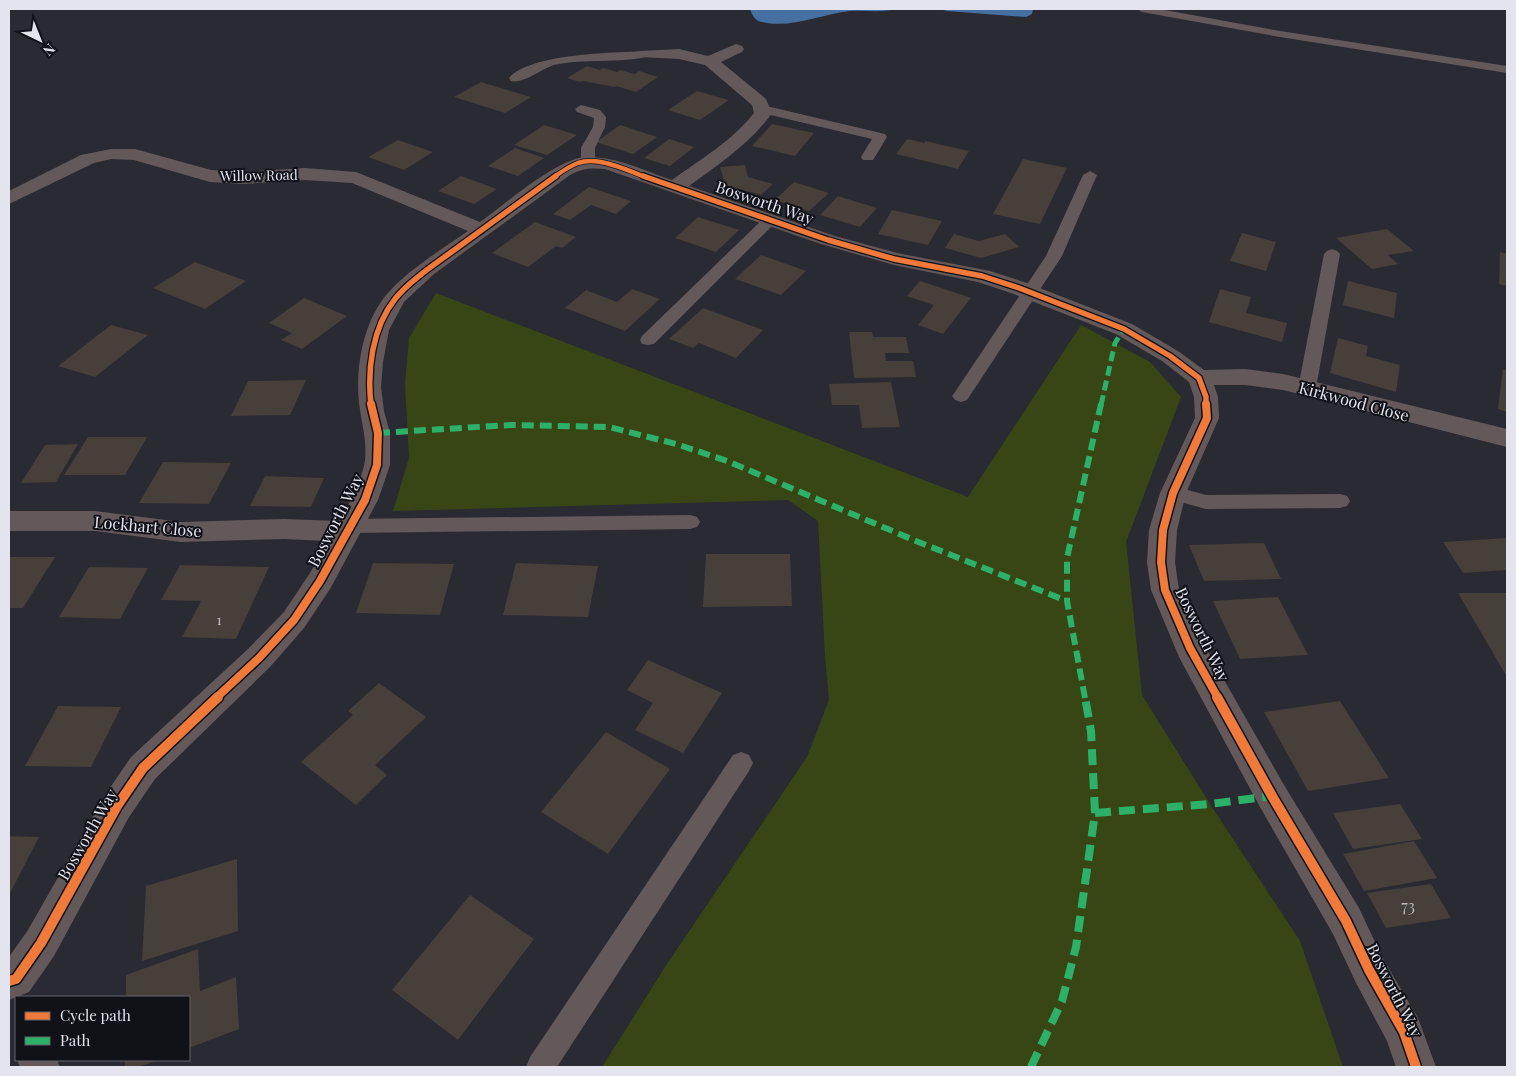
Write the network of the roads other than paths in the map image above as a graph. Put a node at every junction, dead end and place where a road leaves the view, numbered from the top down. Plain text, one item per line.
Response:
1 (1142, 9) edge
2 (736, 49) dead end
3 (646, 54) joint
4 (710, 62) junction
5 (1507, 70) edge
6 (515, 78) dead end
7 (581, 109) dead end
8 (762, 109) junction
9 (868, 157) dead end
10 (588, 162) junction
11 (1090, 175) dead end
12 (676, 186) junction
13 (9, 198) edge
14 (771, 219) junction
15 (481, 229) junction
16 (1332, 254) dead end
17 (1032, 293) junction
18 (648, 340) dead end
19 (1199, 378) junction
20 (1308, 388) junction
21 (961, 396) dead end
22 (1507, 438) edge
23 (1173, 493) junction
24 (1340, 501) dead end
25 (9, 521) edge
26 (690, 522) dead end
27 (348, 529) junction
28 (741, 762) dead end
29 (15, 986) edge
30 (540, 1067) edge
31 (1416, 1067) edge

1 - 5 lane
2 - 4 street
3 - 4 street
3 - 6 lane
4 - 8 street
7 - 10 lane
8 - 9 lane
8 - 12 street
10 - 12 street, Bosworth Way
10 - 15 street, Bosworth Way
11 - 17 lane
12 - 14 street, Bosworth Way
13 - 15 street, Willow Road
14 - 17 street, Bosworth Way
14 - 18 lane
15 - 27 street, Bosworth Way
16 - 20 lane
17 - 19 street, Bosworth Way
17 - 21 lane
19 - 20 street, Kirkwood Close
19 - 23 street, Bosworth Way
20 - 22 street, Kirkwood Close
23 - 24 lane
23 - 31 street, Bosworth Way
25 - 27 street, Lockhart Close
26 - 27 lane
27 - 29 street, Bosworth Way
28 - 30 lane

